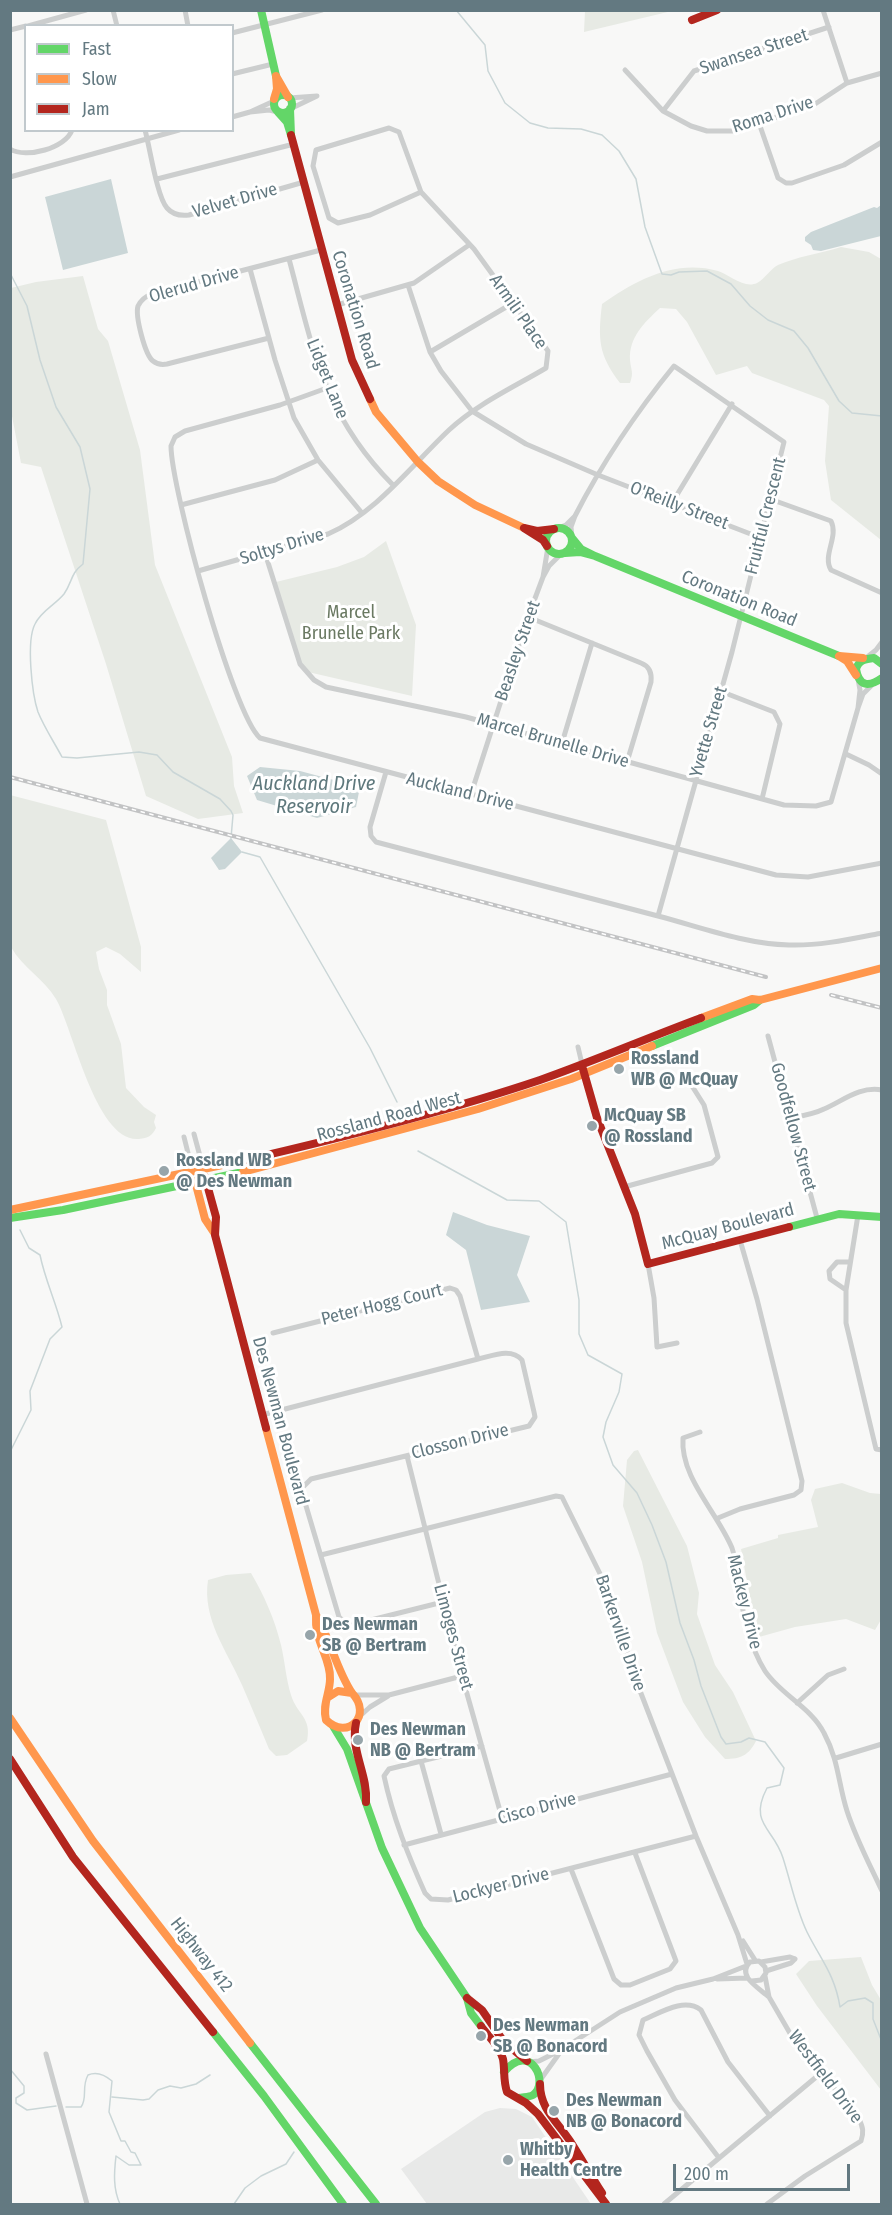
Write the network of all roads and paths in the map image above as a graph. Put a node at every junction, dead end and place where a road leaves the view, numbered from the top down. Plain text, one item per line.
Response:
1 (86, 10) edge
2 (261, 10) edge
3 (322, 10) edge
4 (717, 10) edge
5 (824, 10) edge
6 (692, 20) dead end
7 (46, 23) edge
8 (265, 26) junction
9 (829, 27) junction
10 (234, 33) edge
11 (273, 64) junction
12 (625, 70) dead end
13 (234, 74) edge
14 (882, 74) edge
15 (276, 76) junction
16 (847, 83) junction
17 (289, 98) junction
18 (274, 101) junction
19 (290, 109) junction
20 (663, 111) junction
21 (250, 112) junction
22 (278, 112) junction
23 (234, 116) edge
24 (759, 123) junction
25 (71, 132) edge
26 (145, 132) edge
27 (172, 132) edge
28 (291, 135) junction
29 (147, 139) junction
30 (882, 142) edge
31 (294, 144) junction
32 (10, 149) edge
33 (10, 177) edge
34 (158, 179) junction
35 (304, 182) junction
36 (421, 192) junction
37 (469, 245) junction
38 (321, 250) junction
39 (289, 259) junction
40 (250, 269) junction
41 (408, 285) junction
42 (513, 303) junction
43 (337, 305) junction
44 (269, 338) junction
45 (430, 352) junction
46 (327, 388) junction
47 (288, 402) junction
48 (732, 404) junction
49 (472, 411) junction
50 (318, 460) junction
51 (418, 462) junction
52 (598, 475) junction
53 (393, 485) junction
54 (770, 499) junction
55 (672, 503) junction
56 (181, 504) junction
57 (362, 513) junction
58 (574, 516) junction
59 (524, 528) junction
60 (555, 529) junction
61 (572, 538) junction
62 (761, 538) junction
63 (548, 547) junction
64 (265, 553) junction
65 (563, 553) junction
66 (595, 556) junction
67 (198, 571) junction
68 (543, 577) junction
69 (882, 593) edge
70 (742, 615) junction
71 (528, 617) junction
72 (882, 642) edge
73 (592, 643) junction
74 (839, 656) junction
75 (865, 658) junction
76 (882, 664) edge
77 (857, 677) junction
78 (882, 678) edge
79 (882, 684) edge
80 (872, 685) junction
81 (720, 692) junction
82 (858, 708) junction
83 (494, 724) junction
84 (562, 743) junction
85 (846, 753) junction
86 (627, 762) junction
87 (386, 772) junction
88 (882, 774) edge
89 (694, 781) junction
90 (471, 794) junction
91 (762, 799) junction
92 (676, 848) junction
93 (882, 863) edge
94 (658, 916) junction
95 (882, 933) edge
96 (882, 968) edge
97 (760, 1000) junction
98 (768, 1036) dead end
99 (578, 1047) dead end
100 (582, 1064) junction
101 (584, 1073) junction
102 (692, 1086) dead end
103 (882, 1090) edge
104 (791, 1118) junction
105 (194, 1134) dead end
106 (184, 1137) dead end
107 (204, 1171) junction
108 (194, 1173) junction
109 (207, 1181) junction
110 (196, 1184) junction
111 (624, 1187) junction
112 (10, 1210) edge
113 (858, 1215) junction
114 (882, 1217) edge
115 (10, 1218) edge
116 (817, 1218) junction
117 (215, 1235) junction
118 (740, 1240) junction
119 (850, 1262) junction
120 (648, 1264) junction
121 (846, 1290) junction
122 (273, 1333) dead end
123 (677, 1343) dead end
124 (478, 1359) junction
125 (262, 1415) junction
126 (700, 1432) dead end
127 (882, 1450) edge
128 (407, 1456) junction
129 (718, 1518) junction
130 (426, 1527) junction
131 (321, 1555) junction
132 (443, 1602) junction
133 (316, 1615) junction
134 (844, 1669) dead end
135 (462, 1676) junction
136 (353, 1694) junction
137 (389, 1695) junction
138 (327, 1698) junction
139 (797, 1703) junction
140 (10, 1718) edge
141 (358, 1719) junction
142 (333, 1726) junction
143 (882, 1744) edge
144 (482, 1746) junction
145 (836, 1758) junction
146 (10, 1759) edge
147 (421, 1761) junction
148 (672, 1774) junction
149 (366, 1802) junction
150 (502, 1818) junction
151 (441, 1834) junction
152 (696, 1836) junction
153 (404, 1845) junction
154 (634, 1853) junction
155 (571, 1869) junction
156 (882, 1891) edge
157 (738, 1935) junction
158 (758, 1961) junction
159 (746, 1965) junction
160 (766, 1973) junction
161 (713, 1979) junction
162 (750, 1980) junction
163 (769, 1997) junction
164 (467, 1998) junction
165 (561, 2050) junction
166 (46, 2054) dead end
167 (528, 2062) junction
168 (821, 2073) junction
169 (503, 2074) junction
170 (540, 2081) junction
171 (518, 2098) junction
172 (770, 2116) junction
173 (719, 2158) junction
174 (605, 2203) edge
175 (87, 2205) edge
176 (343, 2205) edge
177 (376, 2205) edge
178 (664, 2205) edge
179 (767, 2205) edge

1 - 7 street
2 - 8 main road
3 - 8 street
4 - 6 main road
5 - 9 street
8 - 10 street
8 - 11 main road
9 - 16 street
9 - 20 street, Swansea Street
11 - 13 street
11 - 15 main road
12 - 20 street, Roma Drive
14 - 16 street, Roma Drive
15 - 17 main road
15 - 18 main road
16 - 24 street, Roma Drive
17 - 18 main road
17 - 19 main road
17 - 19 street
18 - 21 street
18 - 22 main road
19 - 22 main road
19 - 28 main road, Coronation Road
20 - 24 street, Roma Drive
21 - 22 street
21 - 23 street
22 - 28 main road, Coronation Road
24 - 30 street
25 - 32 street
26 - 29 street, Velvet Drive
27 - 29 street
28 - 31 main road, Coronation Road
29 - 33 street
29 - 34 street, Velvet Drive
31 - 34 street
31 - 35 main road, Coronation Road
34 - 35 street, Velvet Drive
35 - 38 main road, Coronation Road
36 - 36 street, Armili Place
36 - 37 street, Armili Place
37 - 41 street
37 - 42 street, Armili Place
38 - 39 street, Olerud Drive
38 - 43 main road, Coronation Road
39 - 40 street, Olerud Drive
39 - 46 street, Lidget Lane
40 - 44 street
40 - 44 street, Olerud Drive
41 - 43 street
41 - 45 street
42 - 45 street
42 - 49 street, Armili Place
43 - 51 main road, Coronation Road
44 - 47 street
45 - 49 street
46 - 47 street, Auckland Drive
46 - 53 street, Lidget Lane
47 - 50 street
47 - 56 street, Auckland Drive
48 - 52 street, Fruitful Crescent
48 - 54 street, Fruitful Crescent
48 - 55 street
49 - 51 street, Armili Place
49 - 52 street, O'Reilly Street
50 - 56 street
50 - 57 street
51 - 53 street, Armili Place
51 - 59 main road, Coronation Road
52 - 55 street, O'Reilly Street
52 - 58 street, Fruitful Crescent
53 - 57 street, Soltys Drive
54 - 62 street, Fruitful Crescent
54 - 69 street
55 - 62 street, O'Reilly Street
56 - 67 street, Auckland Drive
57 - 64 street, Soltys Drive
58 - 60 street, Fruitful Crescent
58 - 61 street, Fruitful Crescent
59 - 60 main road, Coronation Road
59 - 63 main road, Coronation Road
60 - 61 main road
60 - 63 main road
61 - 65 main road
61 - 66 main road, Coronation Road
62 - 70 street, Fruitful Crescent
63 - 65 main road
63 - 68 street, Beasley Street
64 - 67 street, Soltys Drive
64 - 83 street, Marcel Brunelle Drive
65 - 66 main road, Coronation Road
65 - 68 street, Beasley Street
66 - 70 main road, Coronation Road
67 - 87 street, Auckland Drive
68 - 71 street, Beasley Street
70 - 74 main road, Coronation Road
70 - 81 street, Yvette Street
71 - 73 street
71 - 83 street, Beasley Street
72 - 75 street
73 - 84 street
73 - 86 street
74 - 75 main road, Coronation Road
74 - 77 main road, Coronation Road
75 - 76 main road, Coronation Road
75 - 77 main road
77 - 80 main road
77 - 82 street, Marcel Brunelle Drive
78 - 80 main road
79 - 80 main road
80 - 82 street, Marcel Brunelle Drive
81 - 89 street, Yvette Street
81 - 91 street
82 - 85 street, Marcel Brunelle Drive
83 - 84 street, Marcel Brunelle Drive
83 - 90 street, Beasley Street
84 - 86 street, Marcel Brunelle Drive
85 - 88 street
85 - 91 street, Marcel Brunelle Drive
86 - 89 street, Marcel Brunelle Drive
87 - 90 street, Auckland Drive
87 - 94 street
89 - 91 street, Marcel Brunelle Drive
89 - 92 street, Yvette Street
90 - 92 street, Auckland Drive
92 - 93 street, Auckland Drive
92 - 94 street, Yvette Street
94 - 95 street
96 - 97 main road, Rossland Road West
97 - 100 main road, Rossland Road West
97 - 101 main road, Rossland Road West
98 - 104 street, Goodfellow Street
99 - 100 street
100 - 101 main road, McQuay Boulevard
100 - 107 main road, Rossland Road West
101 - 109 main road, Rossland Road West
101 - 111 main road, McQuay Boulevard
102 - 111 street
103 - 104 street
104 - 116 street, Goodfellow Street
105 - 107 street, Des Newman Boulevard
106 - 108 street, Des Newman Boulevard
107 - 108 main road, Rossland Road West
107 - 109 main road, Des Newman Boulevard
108 - 110 main road, Des Newman Boulevard
108 - 112 main road, Rossland Road West
109 - 110 main road, Rossland Road West
109 - 117 main road, Des Newman Boulevard
110 - 115 main road, Rossland Road West
110 - 117 main road, Des Newman Boulevard
111 - 120 main road, McQuay Boulevard
113 - 114 main road, McQuay Boulevard
113 - 116 main road, McQuay Boulevard
113 - 119 street
116 - 118 main road, McQuay Boulevard
117 - 125 main road, Des Newman Boulevard
118 - 120 main road, McQuay Boulevard
118 - 129 street
119 - 121 street
119 - 121 street
120 - 123 street
121 - 127 street
122 - 124 street, Peter Hogg Court
124 - 125 street, Closson Drive
124 - 128 street, Closson Drive
125 - 133 main road, Des Newman Boulevard
126 - 129 street, Mackey Drive
128 - 130 street, Limoges Street
128 - 131 street, Closson Drive
129 - 139 street, Mackey Drive
130 - 131 street, Barkerville Drive
130 - 132 street, Limoges Street
130 - 148 street, Barkerville Drive
131 - 132 street, Closson Drive
132 - 135 street, Limoges Street
133 - 136 main road, Des Newman Boulevard
133 - 138 main road, Des Newman Boulevard
134 - 139 street
135 - 137 street
135 - 144 street, Limoges Street
136 - 137 street
136 - 138 main road
136 - 141 main road
137 - 141 street
138 - 142 main road
139 - 145 street, Mackey Drive
140 - 177 main road, Highway 412
141 - 142 main road
141 - 149 main road
142 - 149 main road
143 - 145 street
144 - 147 street, Lockyer Drive
144 - 150 street, Limoges Street
145 - 156 street, Mackey Drive
146 - 176 main road
147 - 151 street
147 - 153 street, Lockyer Drive
148 - 150 street, Cisco Drive
148 - 152 street, Barkerville Drive
149 - 164 main road
150 - 151 street, Cisco Drive
151 - 153 street, Cisco Drive
152 - 154 street, Lockyer Drive
152 - 157 street, Barkerville Drive
153 - 155 street, Lockyer Drive
154 - 155 street, Lockyer Drive
154 - 155 street
157 - 158 street, Barkerville Drive
157 - 159 street, Barkerville Drive
158 - 159 street
158 - 160 street
158 - 160 street
159 - 161 street
159 - 162 street
160 - 162 street
160 - 163 street, Westfield Drive
161 - 162 street
161 - 165 street
162 - 163 street
163 - 168 street, Westfield Drive
164 - 167 main road
164 - 169 main road
165 - 167 street
165 - 170 street
166 - 175 street
167 - 169 main road
167 - 170 main road
168 - 172 street
168 - 179 street, Westfield Drive
169 - 171 main road
170 - 171 main road
170 - 174 main road
171 - 174 main road
172 - 173 street
172 - 173 street
173 - 178 street

